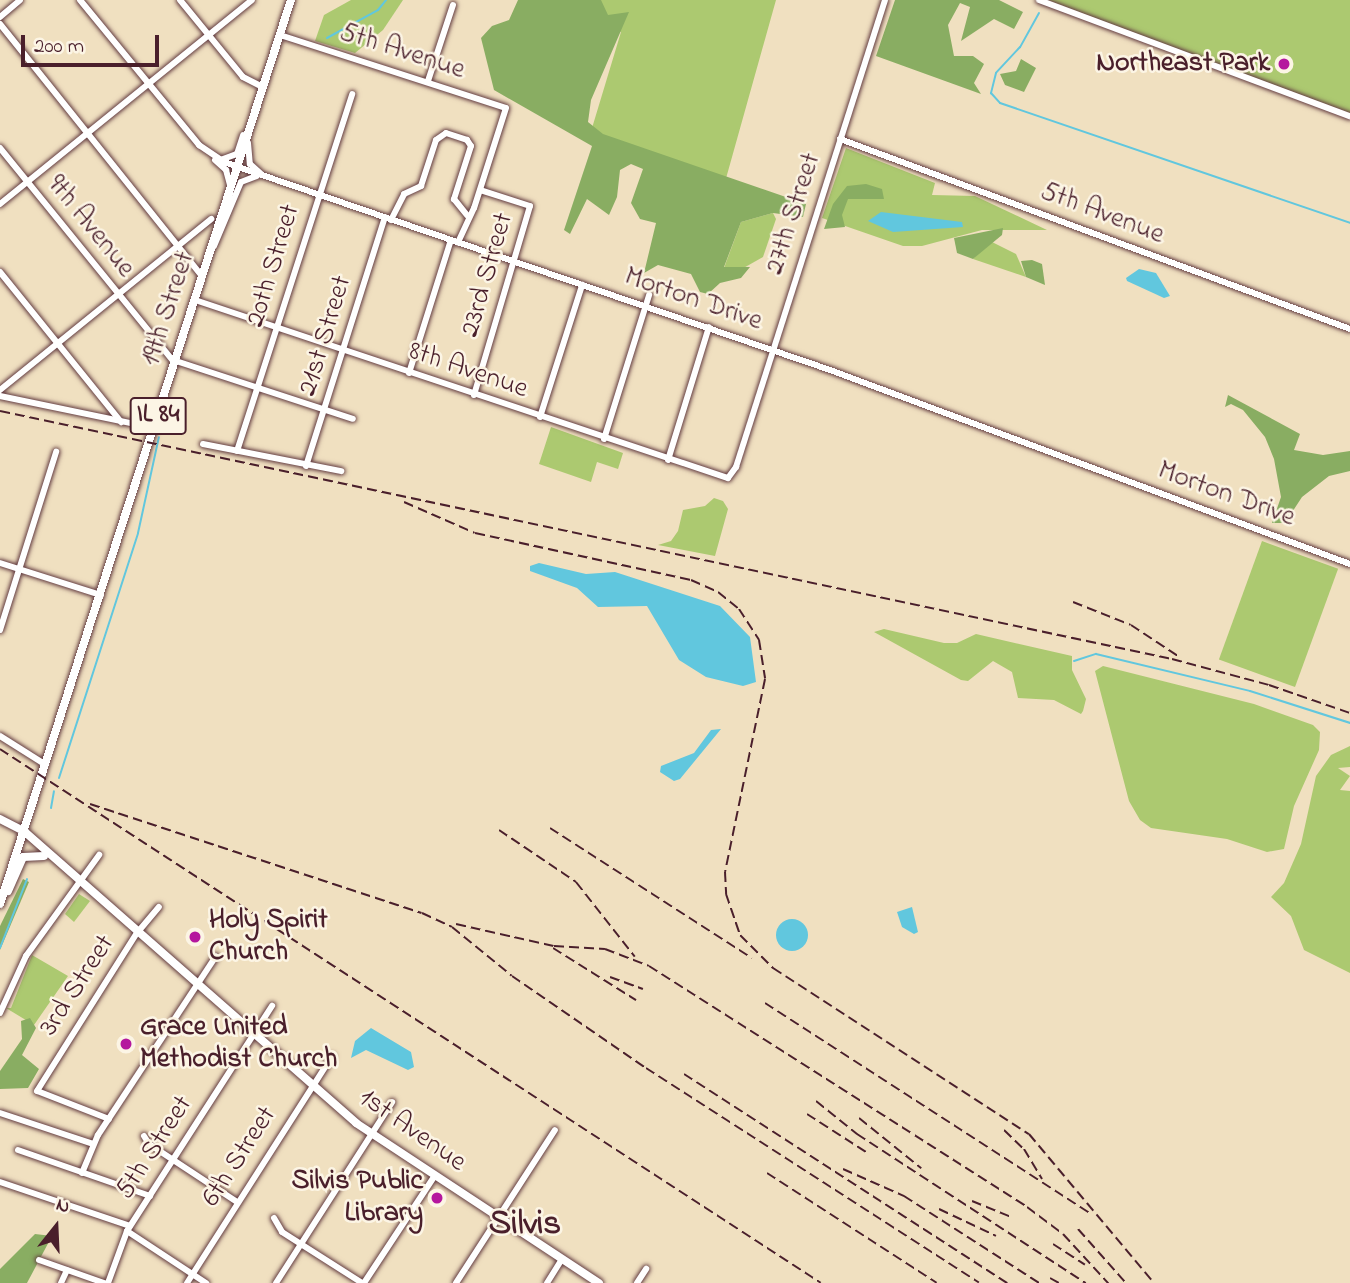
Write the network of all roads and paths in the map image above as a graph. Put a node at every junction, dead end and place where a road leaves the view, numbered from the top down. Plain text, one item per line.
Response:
1 (20, 0) edge
2 (80, 0) edge
3 (180, 0) edge
4 (252, 0) edge
5 (885, 0) edge
6 (1038, 0) edge
7 (288, 1) edge
8 (453, 5) dead end
9 (0, 17) edge
10 (0, 24) edge
11 (209, 35) junction
12 (280, 35) junction
13 (428, 81) junction
14 (148, 85) junction
15 (263, 88) junction
16 (352, 94) dead end
17 (1350, 117) edge
18 (87, 132) junction
19 (840, 139) junction
20 (248, 143) junction
21 (0, 148) edge
22 (206, 152) junction
23 (218, 159) junction
24 (239, 168) junction
25 (264, 177) junction
26 (27, 182) junction
27 (480, 190) junction
28 (230, 191) junction
29 (318, 194) junction
30 (0, 204) edge
31 (467, 215) junction
32 (388, 218) junction
33 (211, 219) dead end
34 (455, 241) junction
35 (178, 245) junction
36 (211, 250) junction
37 (516, 262) junction
38 (0, 272) edge
39 (203, 276) junction
40 (582, 285) junction
41 (118, 295) junction
42 (649, 295) dead end
43 (195, 300) junction
44 (647, 306) junction
45 (709, 327) junction
46 (276, 328) junction
47 (1350, 329) edge
48 (57, 343) junction
49 (342, 350) junction
50 (772, 350) junction
51 (788, 355) junction
52 (176, 362) junction
53 (409, 373) junction
54 (765, 373) junction
55 (258, 387) junction
56 (0, 390) edge
57 (474, 395) junction
58 (0, 396) edge
59 (325, 410) junction
60 (540, 417) junction
61 (353, 419) dead end
62 (121, 422) junction
63 (154, 428) junction
64 (604, 439) junction
65 (202, 444) dead end
66 (237, 451) junction
67 (57, 452) dead end
68 (668, 460) junction
69 (306, 466) junction
70 (341, 471) dead end
71 (728, 478) joint
72 (0, 563) edge
73 (1350, 564) edge
74 (19, 569) junction
75 (101, 595) junction
76 (0, 630) edge
77 (0, 736) edge
78 (46, 765) junction
79 (0, 819) edge
80 (24, 832) junction
81 (99, 855) dead end
82 (49, 857) junction
83 (79, 883) junction
84 (0, 905) edge
85 (159, 907) dead end
86 (137, 933) junction
87 (216, 956) dead end
88 (197, 984) junction
89 (272, 1006) dead end
90 (0, 1013) edge
91 (254, 1034) junction
92 (332, 1056) dead end
93 (312, 1085) junction
94 (392, 1102) dead end
95 (0, 1113) edge
96 (109, 1119) junction
97 (555, 1130) dead end
98 (370, 1134) junction
99 (144, 1136) dead end
100 (93, 1144) junction
101 (18, 1150) dead end
102 (173, 1160) junction
103 (82, 1173) junction
104 (435, 1177) junction
105 (0, 1182) edge
106 (150, 1196) junction
107 (237, 1202) junction
108 (274, 1218) dead end
109 (499, 1218) junction
110 (128, 1228) junction
111 (301, 1243) junction
112 (562, 1259) junction
113 (39, 1260) dead end
114 (646, 1269) dead end
115 (66, 1270) junction
116 (191, 1273) junction
117 (61, 1283) edge
118 (106, 1283) edge
119 (187, 1283) edge
120 (206, 1283) edge
121 (276, 1283) edge
122 (363, 1283) edge
123 (456, 1283) edge
124 (547, 1283) edge
125 (599, 1283) edge
126 (637, 1283) edge

1 - 9 street
2 - 14 street, Morton Drive
3 - 11 street
4 - 11 street
5 - 19 street, 27th Street
6 - 17 street
7 - 12 main road, 19th Street / IL 84
8 - 13 street
10 - 18 street
11 - 14 street
11 - 15 street
12 - 13 street, 5th Avenue
12 - 15 main road, 19th Street / IL 84
13 - 27 street, 5th Avenue
14 - 18 street
14 - 22 street, Morton Drive
15 - 20 main road, 19th Street / IL 84
15 - 23 street
16 - 29 street, 20th Street
18 - 26 street
18 - 35 street
19 - 47 street, 5th Avenue
19 - 50 street, 27th Street
20 - 24 main road, 19th Street / IL 84
20 - 25 street
21 - 26 street, 9th Avenue
22 - 23 street, Morton Drive
22 - 28 street
23 - 24 street, Morton Drive
24 - 25 street, Morton Drive
24 - 28 main road, 19th Street / IL 84
25 - 29 street, Morton Drive
25 - 36 street
26 - 30 street
26 - 41 street, 9th Avenue
27 - 31 street
27 - 37 street, 23rd Street
28 - 36 main road, 19th Street / IL 84
29 - 32 street, Morton Drive
29 - 46 street, 20th Street
31 - 32 street, 21st Street
31 - 34 street
32 - 34 street, Morton Drive
32 - 49 street, 21st Street
33 - 35 street
34 - 37 street, Morton Drive
34 - 53 street
35 - 39 street
35 - 41 street
36 - 39 main road, 19th Street / IL 84
37 - 40 street, Morton Drive
37 - 57 street, 23rd Street
38 - 48 street
39 - 43 main road, 19th Street / IL 84
40 - 44 street, Morton Drive
40 - 60 street
41 - 48 street
41 - 52 street, 9th Avenue
42 - 44 street
43 - 46 street, 8th Avenue
43 - 52 main road, 19th Street / IL 84
44 - 45 street, Morton Drive
44 - 64 street
45 - 50 street, Morton Drive
45 - 68 street
46 - 49 street, 8th Avenue
46 - 55 street, 20th Street
48 - 56 street
48 - 62 street
49 - 53 street, 8th Avenue
49 - 59 street, 21st Street
50 - 51 street, Morton Drive
50 - 54 street, 27th Street
51 - 54 street
51 - 73 street, Morton Drive
52 - 55 street
52 - 63 main road, 19th Street / IL 84
53 - 57 street, 8th Avenue
54 - 71 street, 27th Street
55 - 59 street
55 - 66 street, 20th Street
57 - 60 street, 8th Avenue
58 - 62 street
59 - 61 street
59 - 69 street, 21st Street
60 - 64 street, 8th Avenue
62 - 63 street
63 - 75 main road, 19th Street / IL 84
64 - 68 street, 8th Avenue
65 - 66 street
66 - 69 street
67 - 74 street
68 - 71 street, 8th Avenue
69 - 70 street
72 - 74 street
74 - 75 street
74 - 76 street
75 - 78 main road, 19th Street / IL 84
77 - 78 street
78 - 80 main road, 19th Street / IL 84
79 - 80 main road, 1st Avenue
80 - 82 main road, 1st Avenue
80 - 84 main road, 19th Street
81 - 83 street
82 - 83 main road, 1st Avenue
82 - 84 main road
83 - 86 main road, 1st Avenue
83 - 90 street
85 - 86 street, 3rd Street
86 - 88 main road, 1st Avenue
86 - 96 street, 3rd Street
87 - 88 street
88 - 91 main road, 1st Avenue
88 - 96 street
89 - 91 street, 5th Street
91 - 93 main road, 1st Avenue
91 - 102 street, 5th Street
92 - 93 street, 6th Street
93 - 98 main road, 1st Avenue
93 - 107 street, 6th Street
94 - 98 street
95 - 100 street
96 - 100 street
97 - 109 street
98 - 104 main road, 1st Avenue
98 - 111 street
99 - 102 street
100 - 103 street
101 - 103 street
102 - 106 street, 5th Street
102 - 107 street
103 - 106 street
104 - 109 main road, 1st Avenue
104 - 122 street
105 - 110 street
106 - 110 street, 5th Street
107 - 116 street, 6th Street
108 - 111 street
109 - 112 main road, 1st Avenue
109 - 123 street
110 - 116 street
110 - 118 street, 5th Street
111 - 121 street
111 - 122 street
112 - 124 street
112 - 125 main road, 1st Avenue
113 - 115 street
114 - 126 street
115 - 117 street
115 - 118 street
116 - 119 street, 6th Street
116 - 120 street

